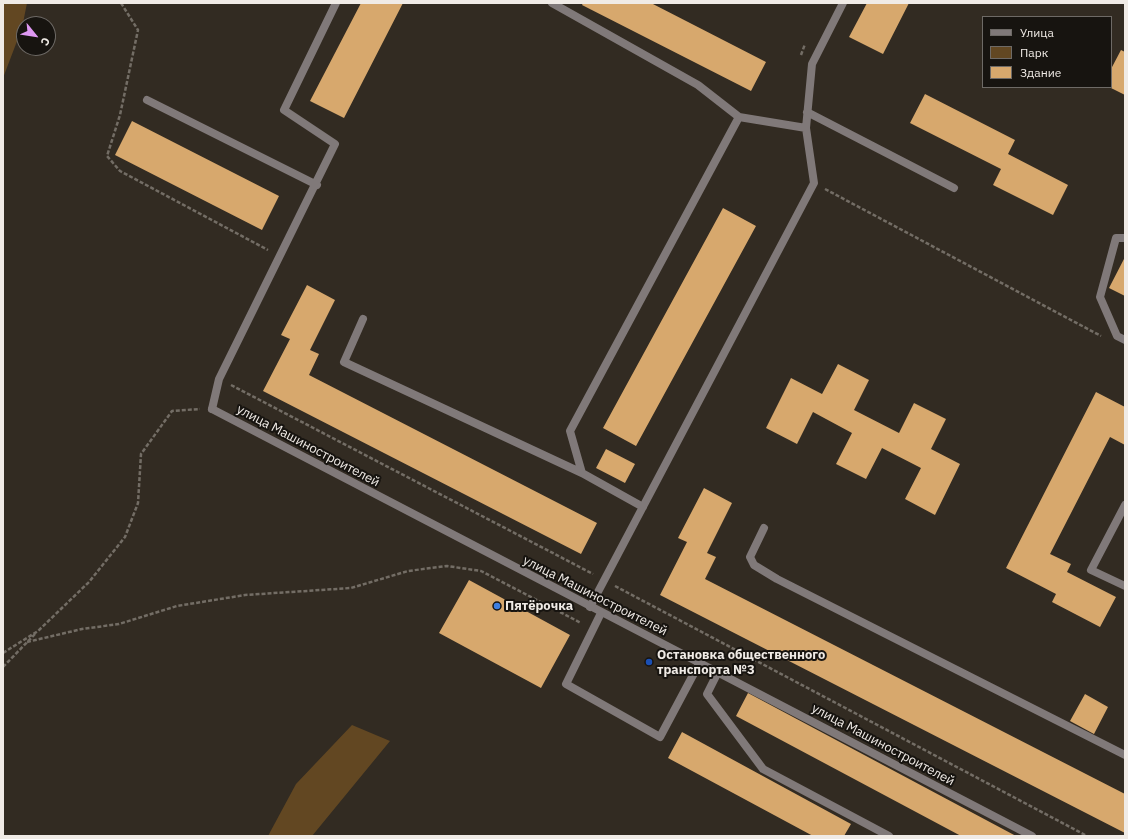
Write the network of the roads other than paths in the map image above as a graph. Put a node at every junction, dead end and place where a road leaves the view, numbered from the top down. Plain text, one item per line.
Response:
1 (336, 3) edge
2 (552, 3) edge
3 (843, 3) edge
4 (147, 100) dead end
5 (808, 112) junction
6 (738, 117) junction
7 (806, 128) junction
8 (317, 185) junction
9 (954, 188) dead end
10 (1125, 238) edge
11 (363, 319) dead end
12 (1125, 340) edge
13 (582, 473) junction
14 (1125, 505) edge
15 (643, 507) junction
16 (764, 528) dead end
17 (1125, 586) edge
18 (590, 607) junction
19 (601, 613) junction
20 (700, 662) junction
21 (718, 672) junction
22 (1125, 755) edge
23 (889, 836) edge
24 (1032, 836) edge

1 - 8 street
2 - 6 street
3 - 5 street
4 - 8 street
5 - 7 street
5 - 9 street
6 - 7 street
6 - 13 street
7 - 15 street
8 - 18 street, улица Машиностроителей
10 - 12 street
11 - 13 street
13 - 15 street
14 - 17 street
15 - 18 street
16 - 22 street
18 - 19 street, улица Машиностроителей
19 - 20 street, улица Машиностроителей
19 - 20 street
20 - 21 street, улица Машиностроителей
21 - 23 street
21 - 24 street, улица Машиностроителей

